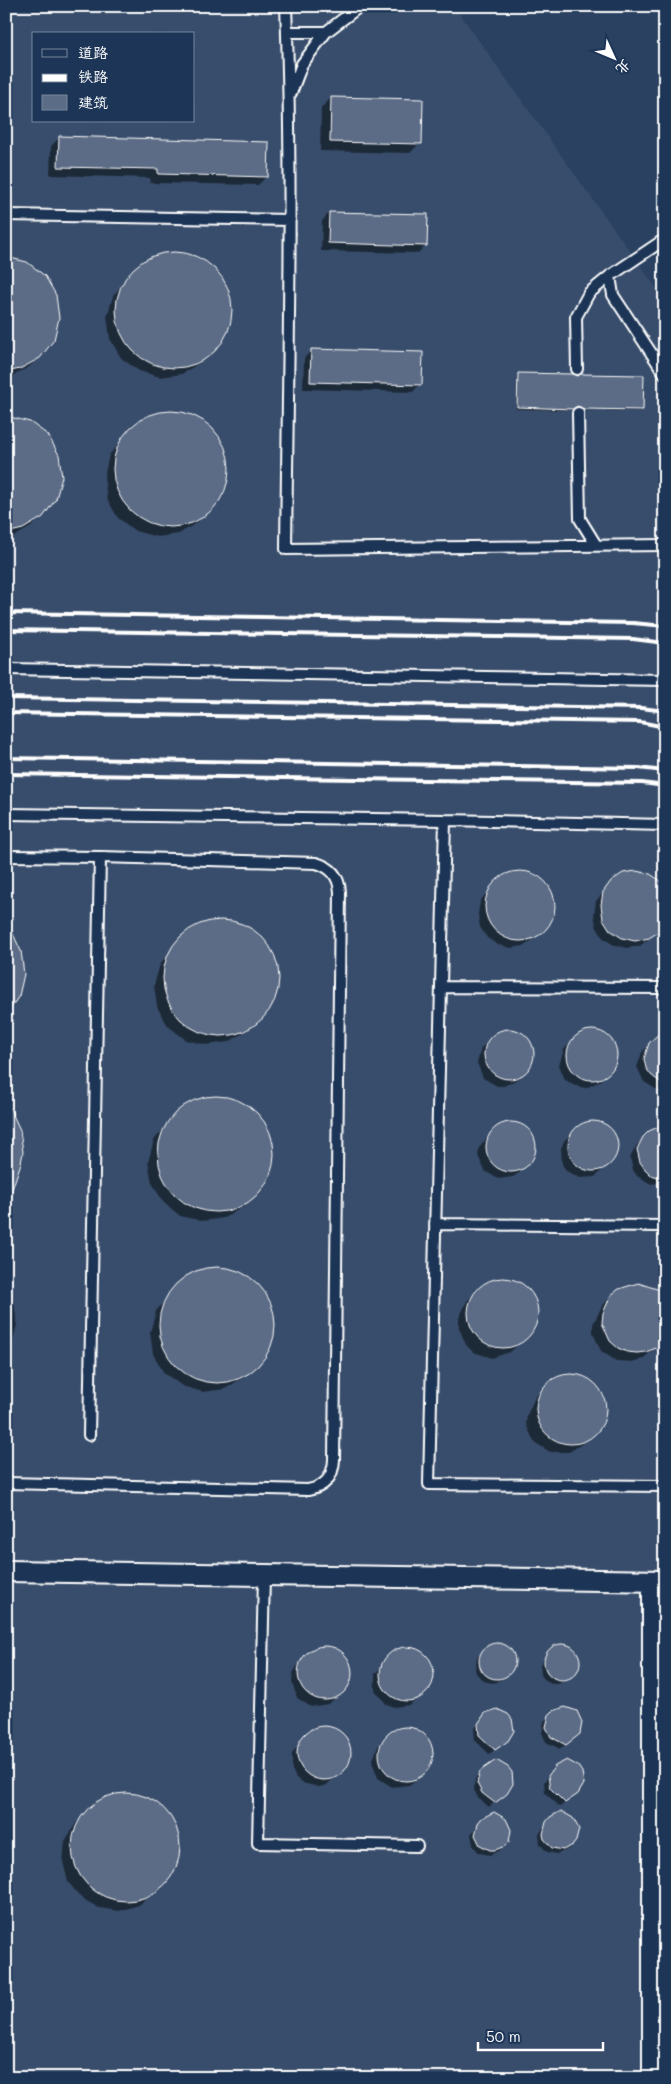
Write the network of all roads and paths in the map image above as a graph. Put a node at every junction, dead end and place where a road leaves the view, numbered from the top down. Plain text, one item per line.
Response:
1 (286, 6) edge
2 (360, 6) edge
3 (287, 32) junction
4 (326, 32) junction
5 (289, 98) junction
6 (6, 215) edge
7 (290, 220) junction
8 (665, 239) edge
9 (610, 276) junction
10 (577, 369) dead end
11 (665, 374) edge
12 (578, 412) dead end
13 (596, 545) junction
14 (665, 545) edge
15 (6, 669) edge
16 (665, 680) edge
17 (6, 814) edge
18 (445, 820) junction
19 (665, 825) edge
20 (6, 856) edge
21 (100, 857) junction
22 (441, 986) junction
23 (665, 988) edge
24 (435, 1224) junction
25 (665, 1226) edge
26 (89, 1435) dead end
27 (6, 1483) edge
28 (665, 1486) edge
29 (6, 1571) edge
30 (264, 1576) junction
31 (659, 1581) edge
32 (417, 1846) dead end
33 (653, 2078) edge

1 - 3 lane
2 - 4 lane
3 - 4 lane
3 - 5 lane
4 - 5 lane
5 - 7 lane
6 - 7 lane
7 - 13 lane
8 - 9 lane
9 - 10 lane
9 - 11 lane
12 - 13 lane
13 - 14 lane
15 - 16 lane
17 - 18 lane
18 - 19 lane
18 - 22 lane
20 - 21 lane
21 - 26 lane
21 - 27 lane
22 - 23 lane
22 - 24 lane
24 - 25 lane
24 - 28 lane
29 - 30 street
30 - 31 street
30 - 32 lane
31 - 33 street

